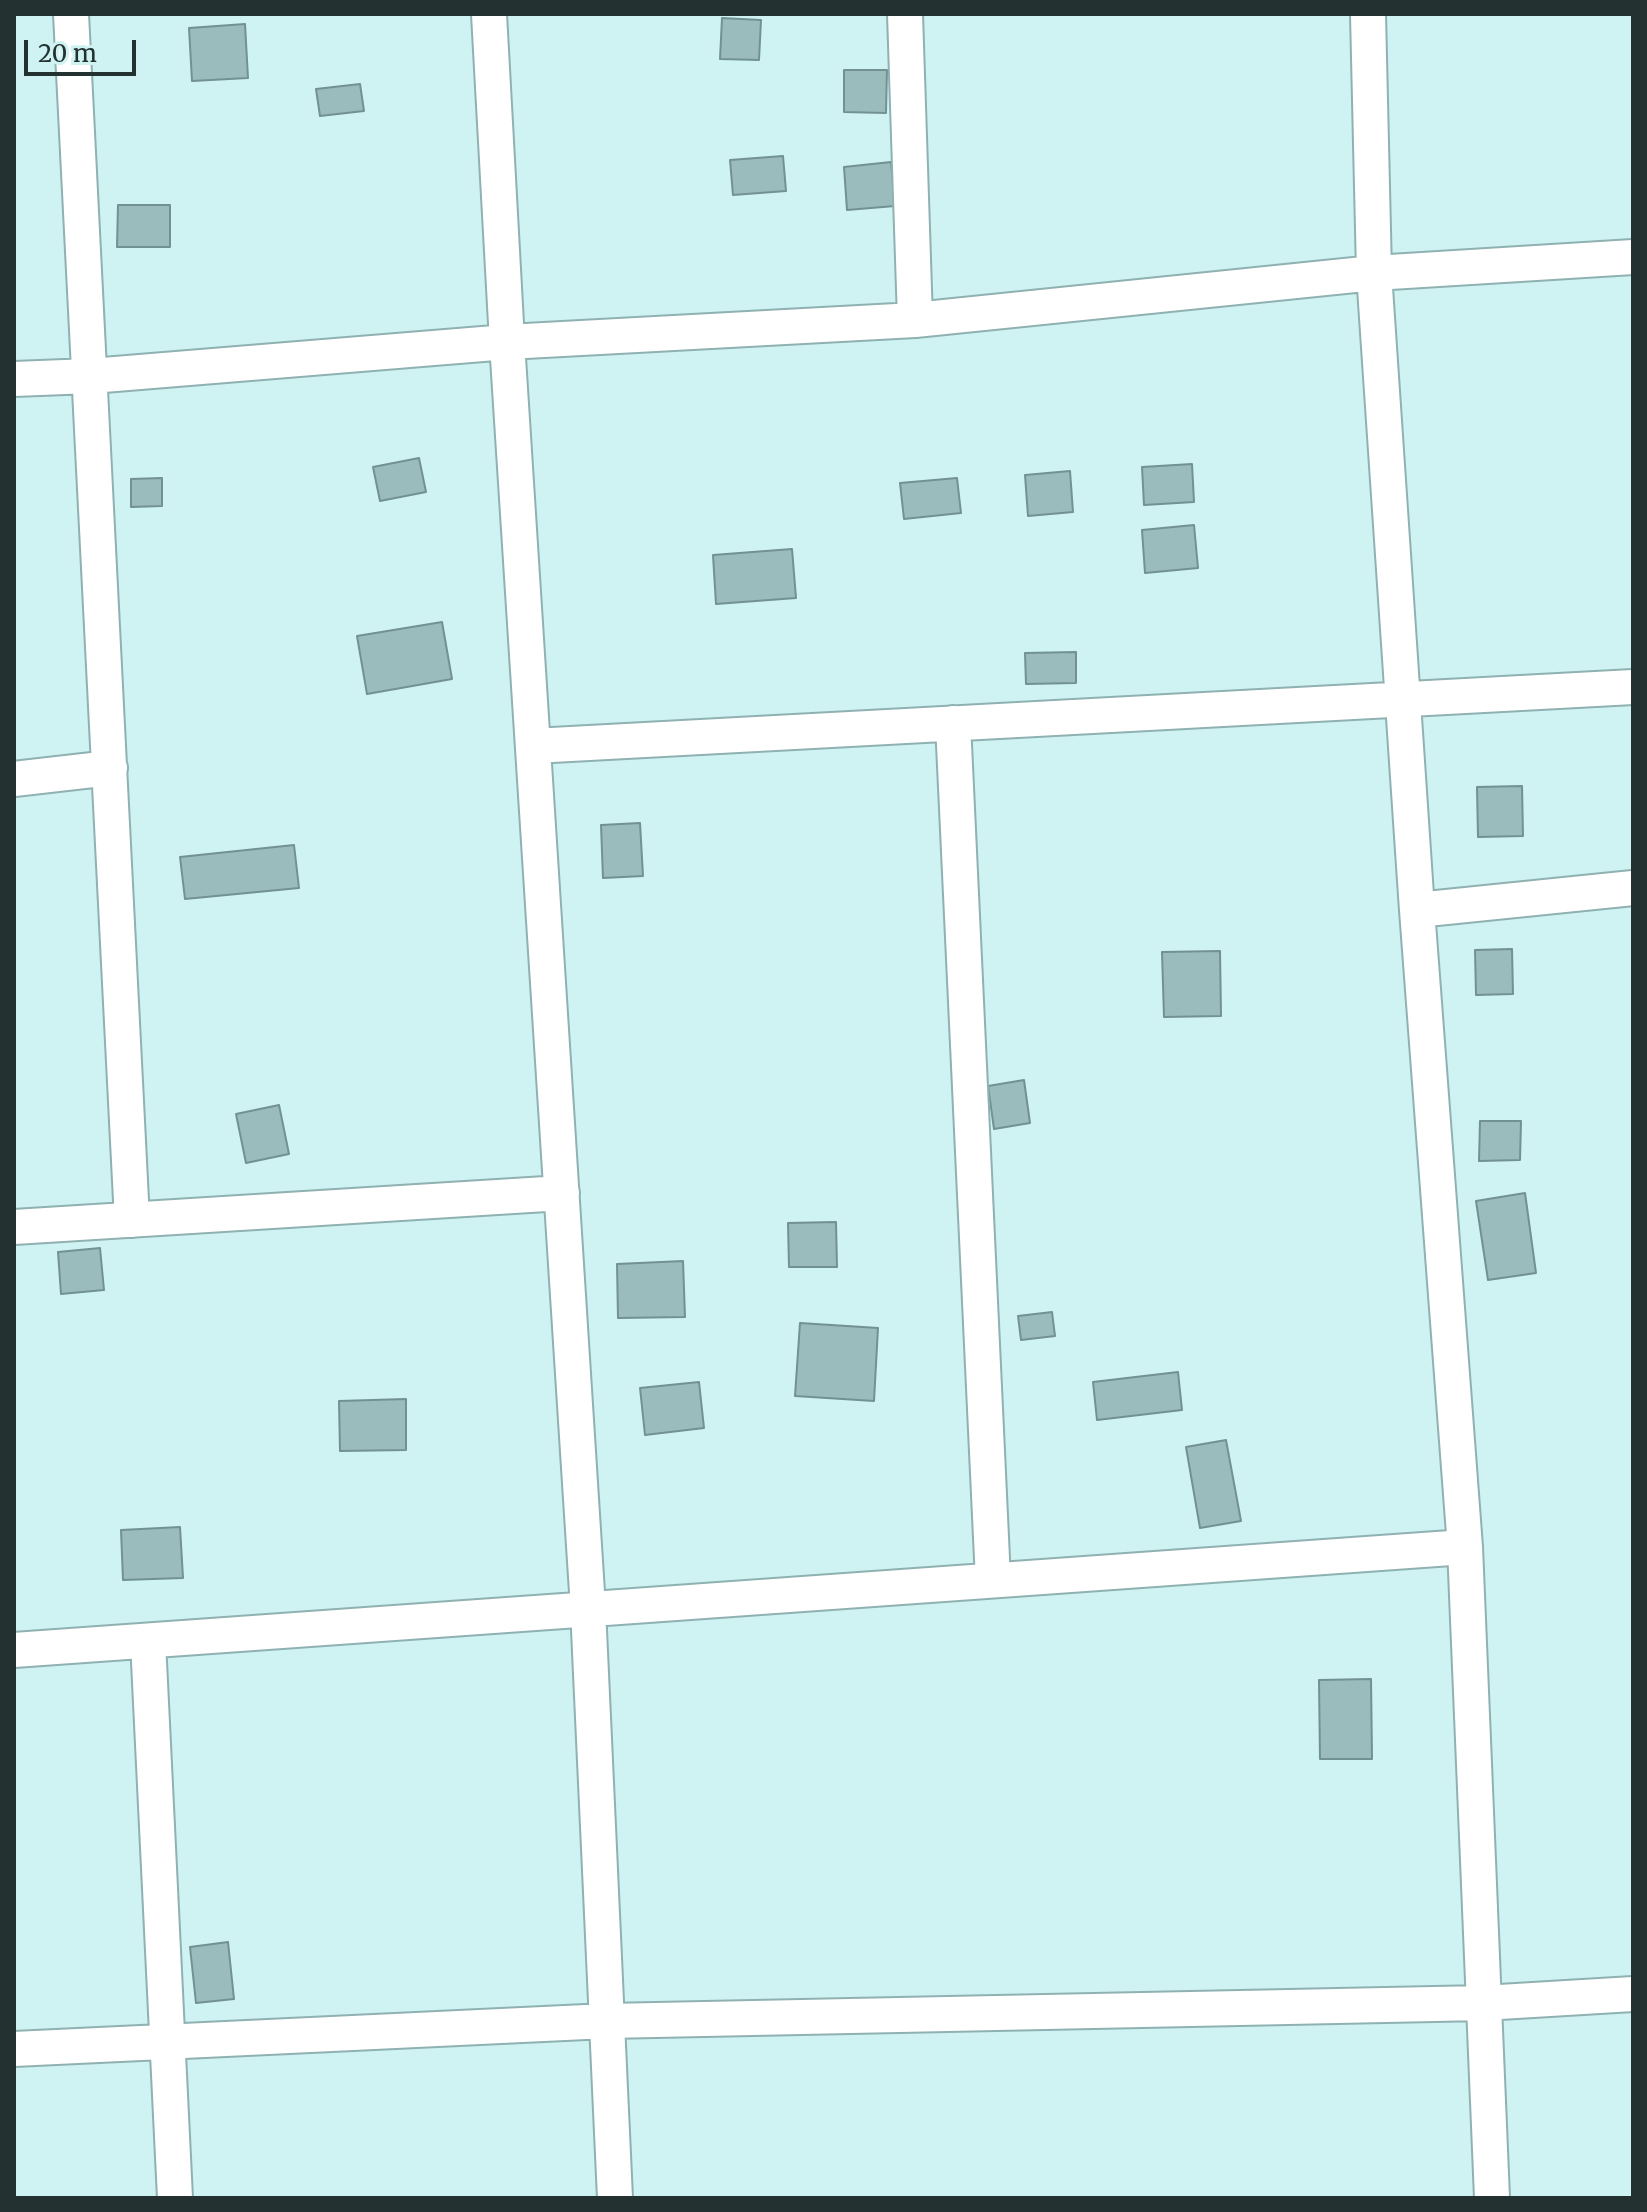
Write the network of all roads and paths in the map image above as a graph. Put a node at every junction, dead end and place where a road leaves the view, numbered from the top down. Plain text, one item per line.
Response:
1 (71, 14) edge
2 (489, 14) edge
3 (905, 14) edge
4 (1368, 14) edge
5 (1633, 257) edge
6 (1374, 273) junction
7 (915, 320) junction
8 (507, 342) junction
9 (91, 376) junction
10 (14, 379) edge
11 (1633, 687) edge
12 (1403, 698) junction
13 (953, 723) junction
14 (533, 746) junction
15 (110, 768) junction
16 (14, 779) edge
17 (1633, 888) edge
18 (1417, 910) junction
19 (562, 1193) junction
20 (132, 1220) junction
21 (14, 1227) edge
22 (1465, 1547) junction
23 (993, 1580) junction
24 (588, 1608) junction
25 (148, 1641) junction
26 (14, 1650) edge
27 (1633, 1994) edge
28 (1483, 2003) junction
29 (607, 2021) junction
30 (168, 2042) junction
31 (14, 2049) edge
32 (175, 2198) edge
33 (615, 2198) edge
34 (1492, 2198) edge

1 - 9 street
2 - 8 street
3 - 7 street
4 - 6 street
5 - 6 street
6 - 7 street
6 - 12 street
7 - 8 street
8 - 9 street
8 - 14 street
9 - 10 street
9 - 15 street
11 - 12 street
12 - 13 street
12 - 18 street
13 - 14 street
13 - 23 street
14 - 19 street
15 - 16 street
15 - 20 street
17 - 18 street
18 - 22 street
19 - 20 street
19 - 24 street
20 - 21 street
22 - 23 street
22 - 28 street
23 - 24 street
24 - 25 street
24 - 29 street
25 - 26 street
25 - 30 street
27 - 28 street
28 - 29 street
28 - 34 street
29 - 30 street
29 - 33 street
30 - 31 street
30 - 32 street

